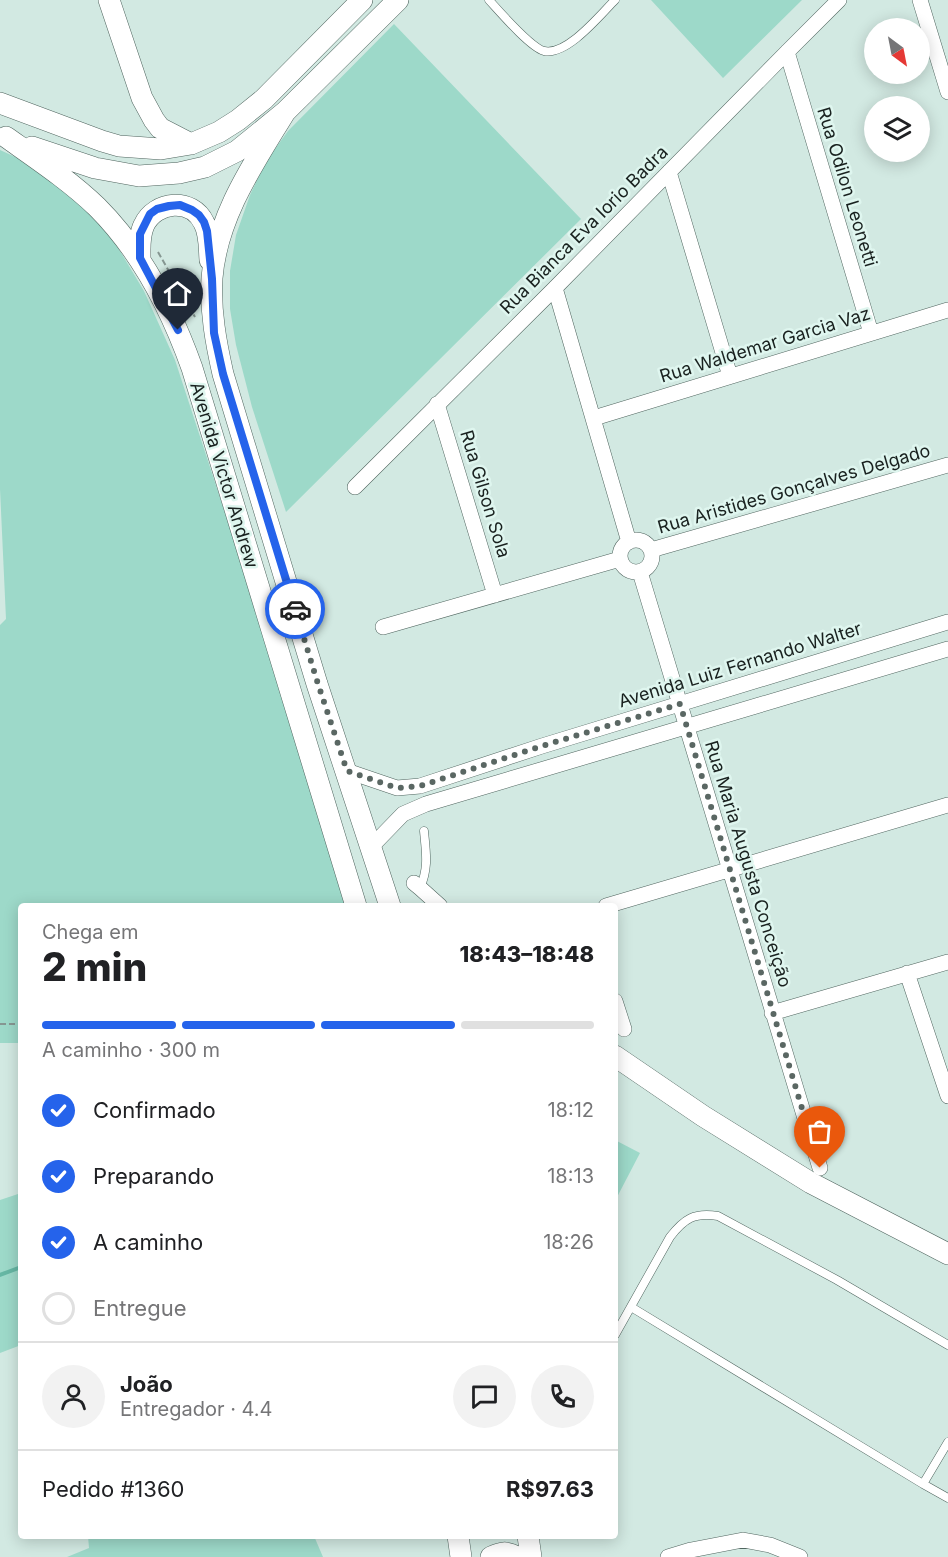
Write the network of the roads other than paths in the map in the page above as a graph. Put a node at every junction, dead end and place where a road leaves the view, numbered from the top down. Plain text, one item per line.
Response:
1 (109, 0) edge
2 (362, 0) edge
3 (398, 0) edge
4 (489, 0) edge
5 (615, 0) edge
6 (839, 0) edge
7 (920, 0) edge
8 (941, 47) edge
9 (787, 51) junction
10 (948, 92) edge
11 (142, 98) junction
12 (0, 103) edge
13 (285, 112) junction
14 (3, 136) edge
15 (191, 144) junction
16 (119, 146) junction
17 (669, 172) junction
18 (140, 258) junction
19 (212, 279) junction
20 (555, 288) junction
21 (948, 310) edge
22 (870, 333) junction
23 (730, 376) junction
24 (437, 404) junction
25 (594, 418) junction
26 (948, 465) edge
27 (355, 487) dead end
28 (629, 542) junction
29 (651, 550) junction
30 (620, 559) junction
31 (640, 572) junction
32 (495, 595) junction
33 (948, 622) edge
34 (383, 627) dead end
35 (948, 649) edge
36 (680, 704) junction
37 (687, 726) junction
38 (542, 746) junction
39 (347, 771) junction
40 (526, 774) junction
41 (948, 805) edge
42 (424, 831) dead end
43 (372, 846) junction
44 (730, 870) junction
45 (417, 886) joint
46 (355, 903) edge
47 (389, 903) edge
48 (437, 903) edge
49 (616, 903) edge
50 (948, 962) edge
51 (907, 974) junction
52 (618, 1010) edge
53 (772, 1013) junction
54 (624, 1029) dead end
55 (618, 1058) edge
56 (948, 1096) edge
57 (820, 1168) dead end
58 (948, 1254) edge
59 (631, 1307) junction
60 (618, 1330) edge
61 (948, 1345) edge
62 (948, 1442) edge
63 (923, 1484) junction
64 (948, 1498) edge
65 (458, 1539) edge
66 (528, 1539) edge
67 (461, 1557) edge
68 (490, 1557) edge
69 (517, 1557) edge
70 (531, 1557) edge
71 (668, 1557) edge
72 (800, 1557) edge

1 - 11 main road
2 - 15 main road
3 - 13 main road
4 - 5 lane
6 - 9 street, Rua Bianca Eva Iorio Badra
7 - 8 street
8 - 10 street
9 - 17 street, Rua Bianca Eva Iorio Badra
9 - 22 street, Rua Odilon Leonetti
11 - 15 main road
11 - 16 main road
12 - 16 main road
13 - 14 main road
13 - 19 main road, Avenida Victor Andrew
14 - 18 main road, Avenida Victor Andrew
15 - 16 main road
17 - 20 street, Rua Bianca Eva Iorio Badra
17 - 23 street
18 - 19 main road
18 - 46 main road, Avenida Victor Andrew
19 - 39 main road, Avenida Victor Andrew
20 - 24 street, Rua Bianca Eva Iorio Badra
20 - 25 street
21 - 22 street, Rua Waldemar Garcia Vaz
22 - 23 street, Rua Waldemar Garcia Vaz
23 - 25 street, Rua Waldemar Garcia Vaz
24 - 27 street, Rua Bianca Eva Iorio Badra
24 - 32 street, Rua Gilson Sola
25 - 28 street
26 - 29 street, Rua Aristides Gonçalves Delgado
28 - 29 street
28 - 30 street
29 - 31 street
30 - 31 street
30 - 32 street
31 - 36 street, Rua Maria Augusta Conceição
32 - 34 street
33 - 36 street, Avenida Luiz Fernando Walter
35 - 37 street
36 - 37 street, Rua Maria Augusta Conceição
36 - 38 street, Avenida Luiz Fernando Walter
37 - 40 street
37 - 44 street, Rua Maria Augusta Conceição
38 - 39 street, Avenida Luiz Fernando Walter
38 - 40 street, Avenida Luiz Fernando Walter
39 - 43 main road, Avenida Victor Andrew
40 - 43 street
41 - 44 street
42 - 45 lane
43 - 47 main road, Avenida Victor Andrew
44 - 49 street
44 - 53 street, Rua Maria Augusta Conceição
45 - 48 street
50 - 51 street
51 - 53 street
51 - 56 street
52 - 54 street
53 - 57 street, Rua Maria Augusta Conceição
55 - 58 main road
59 - 60 lane
59 - 61 lane
59 - 63 lane
62 - 63 lane
63 - 64 lane
65 - 67 main road
66 - 70 main road
68 - 69 main road
71 - 72 street

